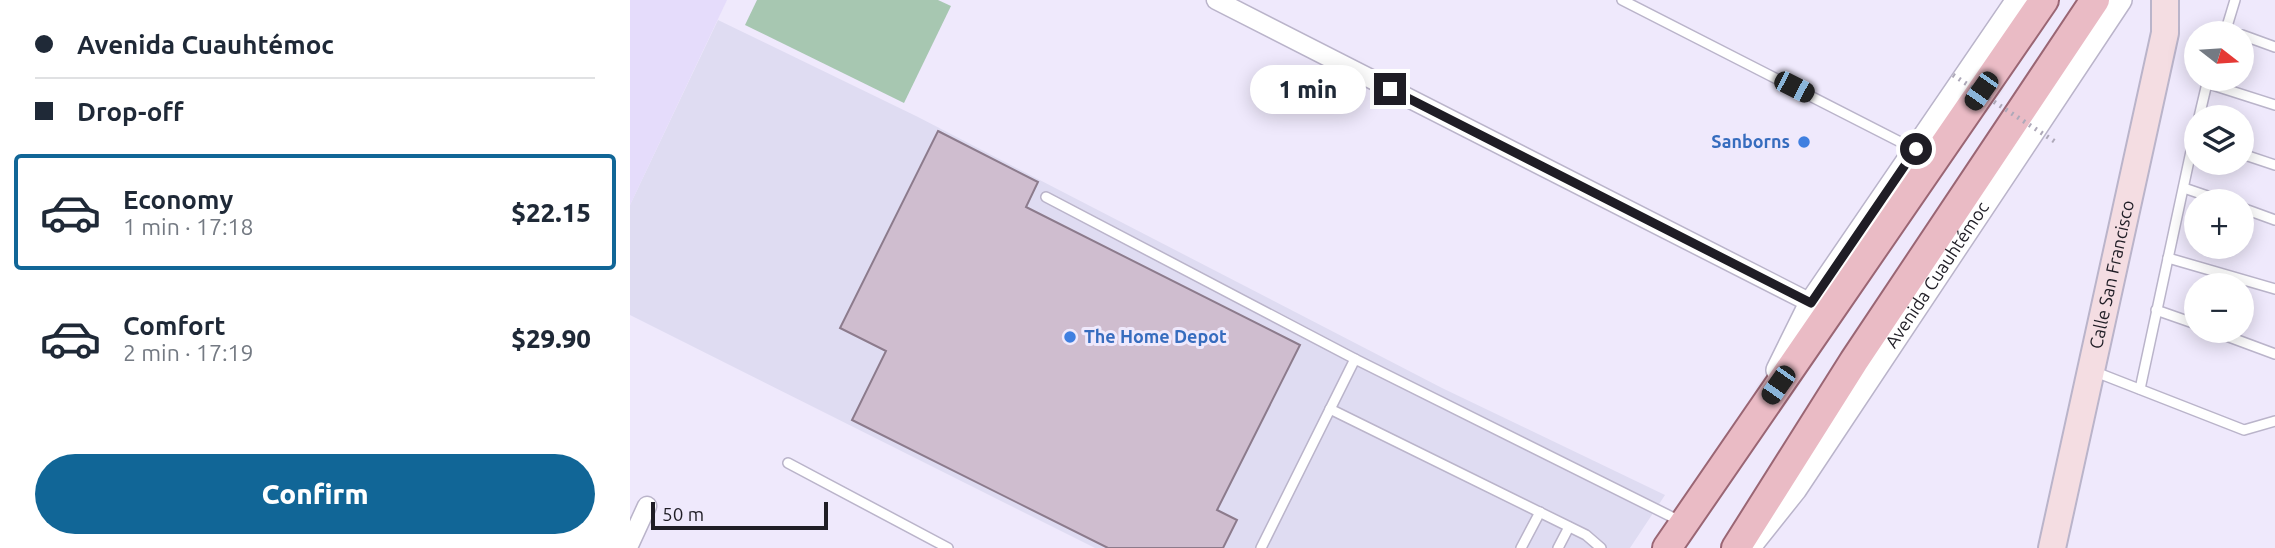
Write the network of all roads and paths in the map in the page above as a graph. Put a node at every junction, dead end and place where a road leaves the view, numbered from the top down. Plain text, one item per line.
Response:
1 (1216, 0) edge
2 (1622, 0) edge
3 (2018, 0) edge
4 (2044, 0) edge
5 (2095, 0) edge
6 (2120, 0) edge
7 (2165, 0) edge
8 (2235, 0) edge
9 (2231, 21) edge
10 (2254, 39) edge
11 (2275, 47) edge
12 (1953, 75) dead end
13 (2235, 91) edge
14 (2275, 105) edge
15 (2057, 143) dead end
16 (1916, 149) junction
17 (2254, 158) edge
18 (2275, 165) edge
19 (2187, 175) edge
20 (2184, 188) junction
21 (2187, 189) edge
22 (1046, 197) dead end
23 (2254, 212) edge
24 (2275, 219) edge
25 (2168, 258) junction
26 (2275, 289) edge
27 (2156, 310) junction
28 (1818, 311) junction
29 (2184, 320) edge
30 (2245, 343) edge
31 (2275, 354) edge
32 (1355, 359) junction
33 (2091, 370) junction
34 (2140, 389) junction
35 (1330, 409) junction
36 (2275, 421) edge
37 (788, 463) dead end
38 (647, 506) dead end
39 (1540, 512) junction
40 (1684, 523) junction
41 (1569, 527) junction
42 (630, 543) edge
43 (948, 548) edge
44 (1261, 548) edge
45 (1521, 548) edge
46 (1558, 548) edge
47 (1601, 548) edge
48 (1667, 548) edge
49 (1736, 548) edge
50 (1748, 548) edge
51 (2052, 548) edge

1 - 28 street
2 - 16 lane
3 - 16 street
4 - 28 main road
5 - 49 main road, Avenida Cuauhtémoc
6 - 50 street, Avenida Cuauhtémoc
7 - 33 main road, Calle San Francisco
8 - 9 lane
10 - 11 lane
12 - 15 path, bridge
13 - 14 lane
16 - 28 street
17 - 18 lane
19 - 20 lane
20 - 21 lane
20 - 25 lane
22 - 32 lane
23 - 24 lane
25 - 26 lane
25 - 27 lane
27 - 29 lane
27 - 34 lane
28 - 40 main road
30 - 31 lane
32 - 35 lane
32 - 40 lane
33 - 34 lane
33 - 51 main road, Calle San Francisco
34 - 36 lane
35 - 39 lane
35 - 44 lane
37 - 43 lane
38 - 42 street
39 - 41 lane
39 - 45 lane
40 - 48 main road
41 - 46 lane
41 - 47 lane

